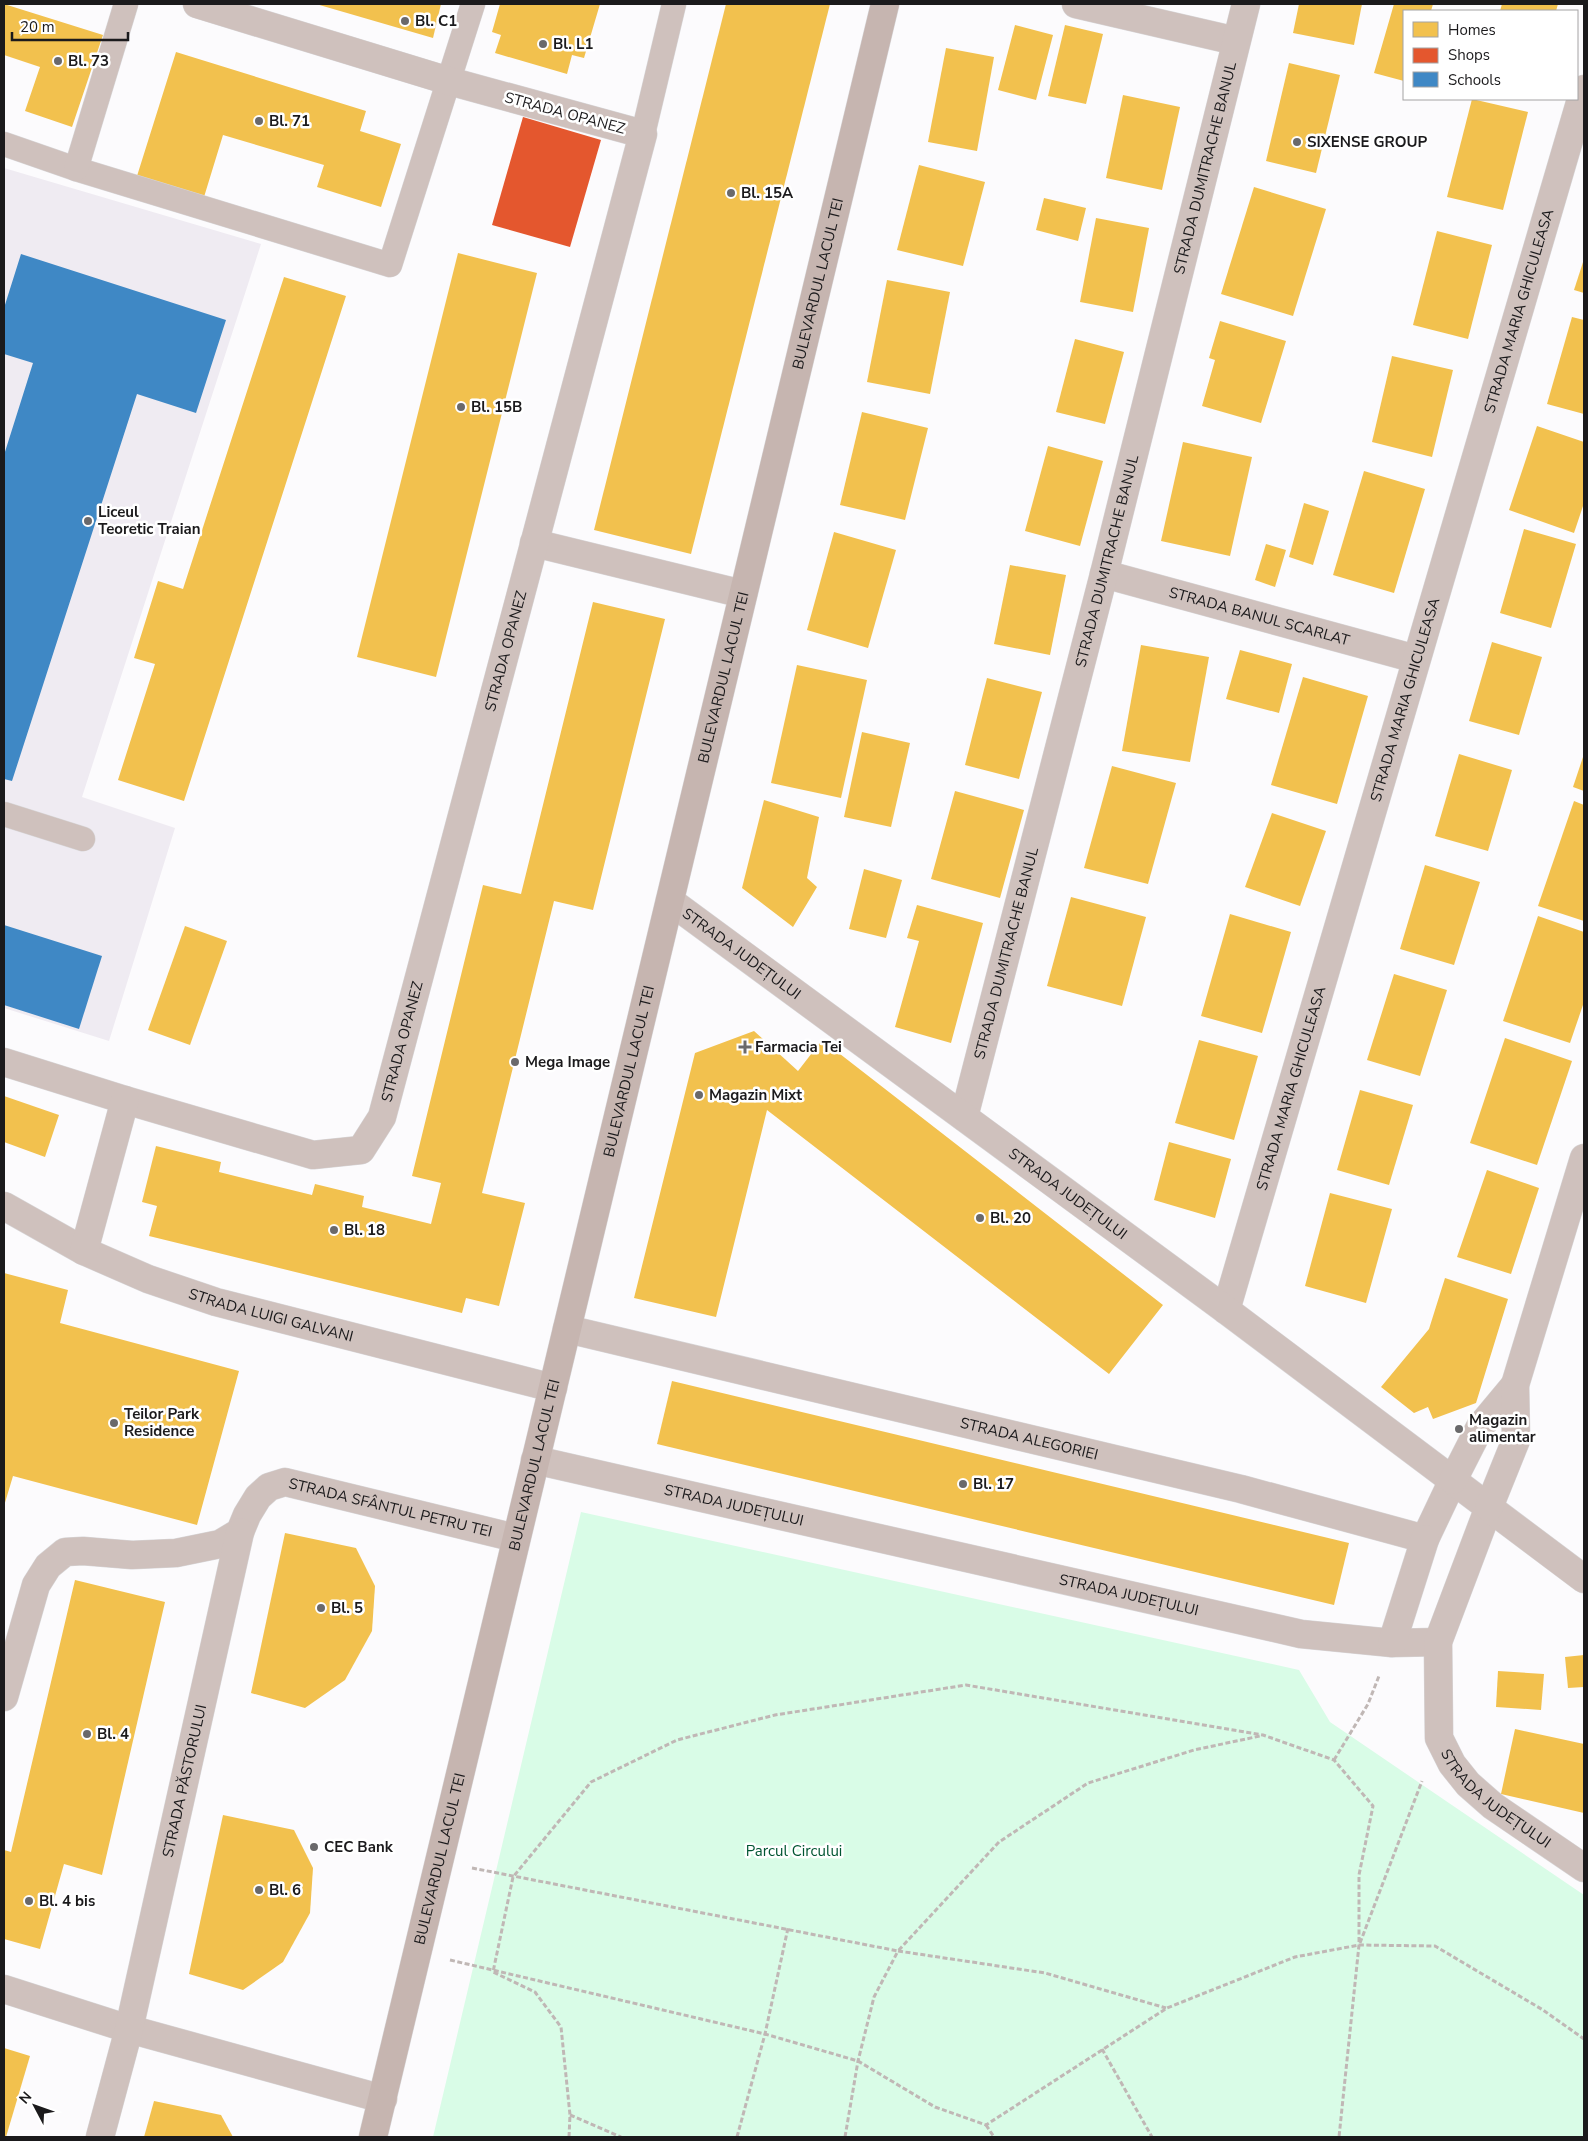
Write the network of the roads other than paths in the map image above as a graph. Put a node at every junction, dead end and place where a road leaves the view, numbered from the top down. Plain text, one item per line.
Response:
1 (126, 4) edge
2 (197, 4) edge
3 (474, 4) edge
4 (674, 4) edge
5 (885, 4) edge
6 (1076, 4) edge
7 (1246, 4) edge
8 (1236, 41) junction
9 (449, 81) junction
10 (1582, 102) edge
11 (643, 134) junction
12 (4, 144) edge
13 (76, 169) junction
14 (534, 543) junction
15 (1104, 574) junction
16 (742, 594) junction
17 (1416, 659) junction
18 (4, 814) edge
19 (83, 839) dead end
20 (670, 901) junction
21 (4, 1062) edge
22 (125, 1100) junction
23 (964, 1117) junction
24 (1584, 1158) edge
25 (4, 1206) edge
26 (84, 1251) junction
27 (1226, 1310) junction
28 (567, 1329) junction
29 (1515, 1385) junction
30 (553, 1388) junction
31 (535, 1460) junction
32 (1453, 1480) junction
33 (1489, 1507) junction
34 (240, 1532) junction
35 (516, 1538) junction
36 (1425, 1539) junction
37 (1584, 1579) edge
38 (1392, 1642) junction
39 (1438, 1642) junction
40 (4, 1697) edge
41 (1584, 1868) edge
42 (4, 1989) edge
43 (129, 2029) junction
44 (383, 2098) junction
45 (100, 2137) edge
46 (373, 2137) edge

1 - 13 lane
2 - 9 street, STRADA OPANEZ
3 - 9 lane
4 - 11 lane
5 - 16 main road, BULEVARDUL LACUL TEI
6 - 8 street
7 - 8 street, STRADA DUMITRACHE BANUL
8 - 15 street, STRADA DUMITRACHE BANUL
9 - 11 street, STRADA OPANEZ
9 - 13 lane
10 - 17 street, STRADA MARIA GHICULEASA
11 - 14 street, STRADA OPANEZ
12 - 13 lane
14 - 16 street
14 - 22 street, STRADA OPANEZ
15 - 17 street, STRADA BANUL SCARLAT
15 - 23 street, STRADA DUMITRACHE BANUL
16 - 20 main road, BULEVARDUL LACUL TEI
17 - 27 street, STRADA MARIA GHICULEASA
18 - 19 lane
20 - 23 street, STRADA JUDEȚULUI
20 - 28 main road, BULEVARDUL LACUL TEI
21 - 22 street
22 - 26 street
23 - 27 street, STRADA JUDEȚULUI
24 - 29 street
25 - 26 street, STRADA LUIGI GALVANI
26 - 30 street, STRADA LUIGI GALVANI
27 - 32 street, STRADA JUDEȚULUI
28 - 30 main road, BULEVARDUL LACUL TEI
28 - 36 street, STRADA ALEGORIEI
29 - 32 street
29 - 33 street
30 - 31 main road, BULEVARDUL LACUL TEI
31 - 35 main road, BULEVARDUL LACUL TEI
31 - 38 street, STRADA JUDEȚULUI
32 - 33 street, STRADA JUDEȚULUI
32 - 36 street
33 - 37 street, STRADA JUDEȚULUI
33 - 39 street
34 - 35 street, STRADA SFÂNTUL PETRU TEI
34 - 40 street
34 - 43 street, STRADA PĂSTORULUI
35 - 44 main road, BULEVARDUL LACUL TEI
36 - 38 street
38 - 39 street, STRADA JUDEȚULUI
39 - 41 street, STRADA JUDEȚULUI
42 - 43 street
43 - 44 street
43 - 45 street, STRADA PĂSTORULUI
44 - 46 main road, BULEVARDUL LACUL TEI

